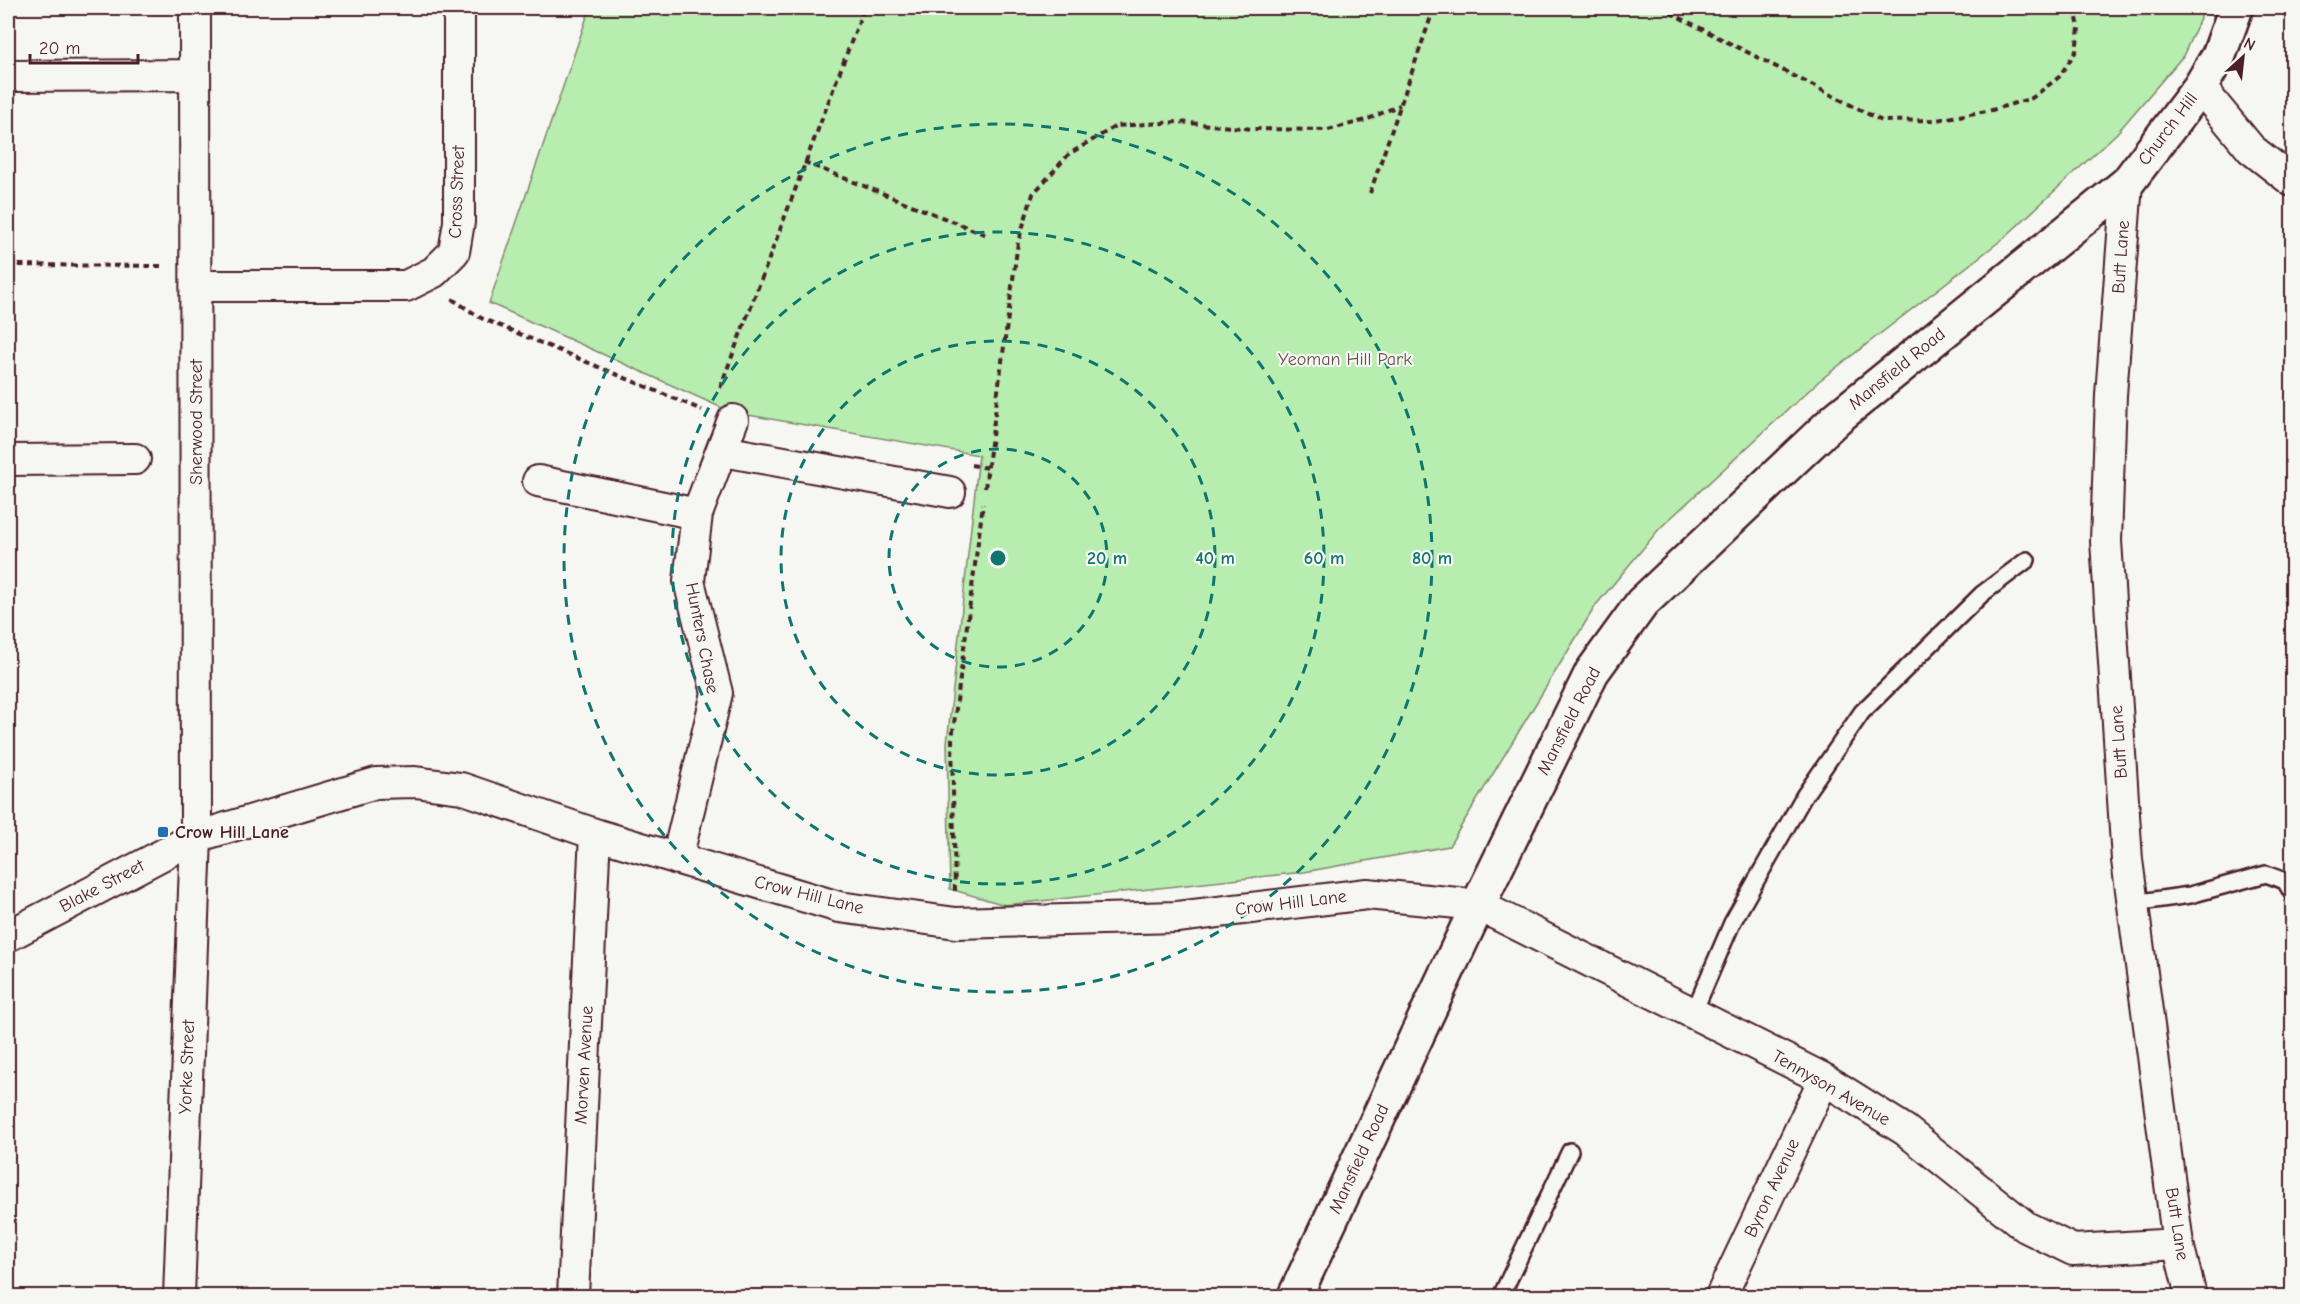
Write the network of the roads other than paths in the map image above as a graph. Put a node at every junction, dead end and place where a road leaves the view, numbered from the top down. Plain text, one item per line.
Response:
1 (195, 8) edge
2 (459, 8) edge
3 (2236, 8) edge
4 (194, 75) junction
5 (8, 76) edge
6 (2200, 87) junction
7 (2292, 181) edge
8 (2127, 183) junction
9 (196, 276) junction
10 (733, 420) road end
11 (723, 451) junction
12 (135, 459) dead end
13 (8, 460) edge
14 (538, 481) dead end
15 (950, 492) dead end
16 (698, 514) junction
17 (2027, 560) dead end
18 (595, 834) junction
19 (196, 837) junction
20 (677, 859) junction
21 (2292, 893) edge
22 (2133, 903) junction
23 (1478, 905) junction
24 (8, 936) edge
25 (1693, 1014) junction
26 (1824, 1079) junction
27 (1570, 1151) dead end
28 (2178, 1244) junction
29 (179, 1296) edge
30 (573, 1296) edge
31 (1295, 1296) edge
32 (1501, 1296) edge
33 (1721, 1296) edge
34 (2191, 1296) edge

1 - 4 street, Sherwood Street
2 - 9 street, Cross Street
3 - 6 main road, Church Hill
4 - 5 street
4 - 9 street, Sherwood Street
6 - 7 street
6 - 8 main road, Church Hill
8 - 22 street, Butt Lane
8 - 23 main road, Mansfield Road
9 - 19 street, Sherwood Street
10 - 11 street, Hunters Chase
11 - 15 street
11 - 16 street, Hunters Chase
12 - 13 street
14 - 16 street
16 - 20 street, Hunters Chase
17 - 25 lane
18 - 19 street, Crow Hill Lane
18 - 20 street, Crow Hill Lane
18 - 30 street, Morven Avenue
19 - 24 street, Blake Street
19 - 29 street, Yorke Street
20 - 23 street, Crow Hill Lane
21 - 22 lane
22 - 28 street, Butt Lane
23 - 25 street, Tennyson Avenue
23 - 31 main road, Mansfield Road
25 - 26 street, Tennyson Avenue
26 - 28 street, Tennyson Avenue
26 - 33 street, Byron Avenue
27 - 32 lane
28 - 34 street, Butt Lane

